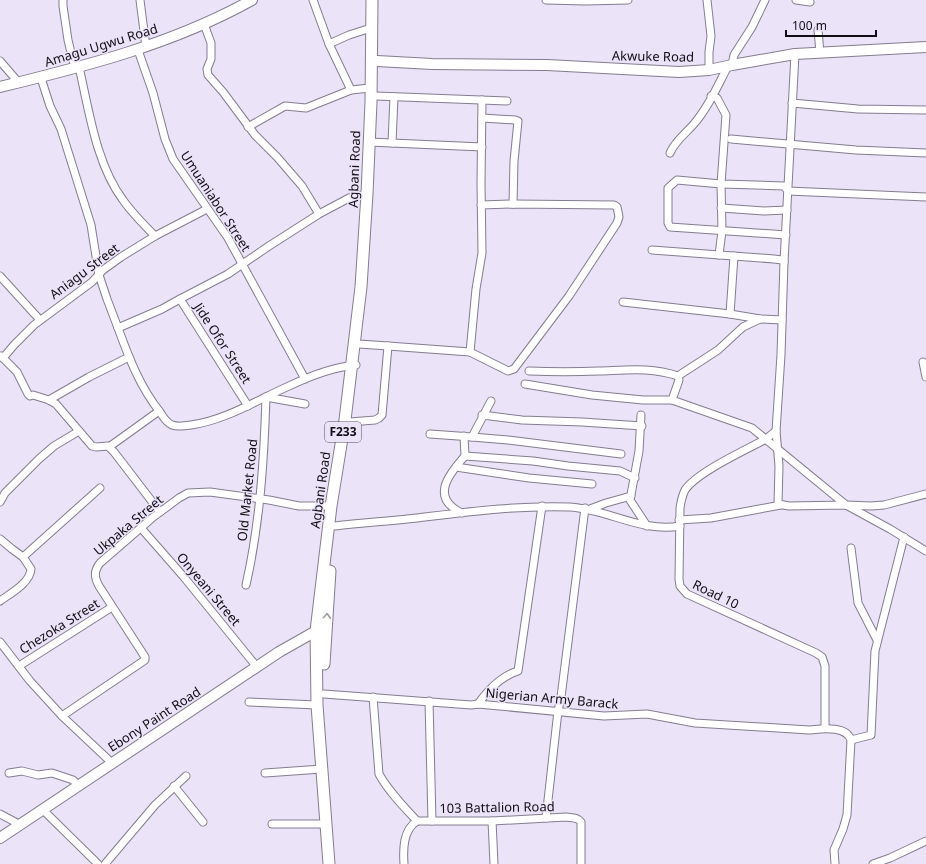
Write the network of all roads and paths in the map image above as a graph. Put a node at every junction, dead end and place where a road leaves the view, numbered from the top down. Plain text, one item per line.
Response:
1 (64, 0) edge
2 (140, 0) edge
3 (252, 0) edge
4 (313, 0) edge
5 (372, 0) edge
6 (379, 0) edge
7 (546, 0) edge
8 (628, 0) edge
9 (707, 0) edge
10 (765, 0) edge
11 (796, 0) edge
12 (585, 1) edge
13 (810, 2) dead end
14 (204, 24) junction
15 (371, 28) junction
16 (818, 30) dead end
17 (329, 44) junction
18 (926, 47) edge
19 (142, 48) junction
20 (820, 53) junction
21 (795, 54) junction
22 (0, 61) edge
23 (374, 61) junction
24 (730, 65) junction
25 (80, 67) junction
26 (709, 70) junction
27 (41, 78) junction
28 (19, 82) junction
29 (0, 87) edge
30 (351, 90) junction
31 (373, 92) junction
32 (711, 96) junction
33 (394, 97) junction
34 (482, 100) junction
35 (507, 101) dead end
36 (792, 104) junction
37 (926, 110) edge
38 (482, 118) junction
39 (248, 127) junction
40 (731, 139) dead end
41 (371, 142) junction
42 (392, 143) junction
43 (791, 146) junction
44 (482, 147) junction
45 (670, 153) dead end
46 (926, 153) edge
47 (721, 184) junction
48 (788, 191) junction
49 (367, 194) junction
50 (926, 197) edge
51 (513, 204) junction
52 (482, 205) junction
53 (721, 208) junction
54 (207, 209) junction
55 (787, 210) junction
56 (319, 214) junction
57 (722, 231) junction
58 (786, 235) junction
59 (155, 236) junction
60 (652, 250) dead end
61 (719, 255) junction
62 (734, 256) junction
63 (784, 259) junction
64 (242, 264) junction
65 (99, 275) junction
66 (0, 276) edge
67 (180, 299) junction
68 (623, 302) dead end
69 (730, 314) junction
70 (760, 319) junction
71 (40, 320) junction
72 (782, 320) junction
73 (118, 328) junction
74 (356, 343) junction
75 (388, 346) junction
76 (470, 352) junction
77 (2, 357) edge
78 (129, 357) junction
79 (923, 362) dead end
80 (354, 365) junction
81 (529, 371) dead end
82 (678, 376) junction
83 (926, 377) edge
84 (305, 379) junction
85 (525, 384) dead end
86 (266, 397) junction
87 (49, 400) junction
88 (672, 400) junction
89 (491, 401) dead end
90 (304, 404) dead end
91 (248, 406) junction
92 (159, 411) junction
93 (482, 415) junction
94 (642, 415) dead end
95 (348, 421) junction
96 (642, 426) junction
97 (79, 431) junction
98 (776, 431) junction
99 (430, 434) dead end
100 (468, 437) junction
101 (766, 439) junction
102 (109, 447) junction
103 (777, 449) junction
104 (621, 454) dead end
105 (465, 456) junction
106 (456, 467) junction
107 (635, 478) junction
108 (592, 484) dead end
109 (100, 488) dead end
110 (926, 494) edge
111 (631, 496) junction
112 (260, 499) junction
113 (0, 502) edge
114 (781, 505) junction
115 (846, 505) junction
116 (331, 506) junction
117 (542, 506) junction
118 (588, 509) junction
119 (160, 512) junction
120 (462, 513) junction
121 (679, 523) junction
122 (332, 525) junction
123 (647, 526) junction
124 (141, 528) junction
125 (904, 537) junction
126 (0, 539) edge
127 (851, 548) dead end
128 (926, 551) edge
129 (23, 556) junction
130 (246, 585) dead end
131 (0, 600) edge
132 (112, 607) junction
133 (321, 631) junction
134 (877, 640) junction
135 (0, 642) edge
136 (19, 666) junction
137 (257, 666) junction
138 (324, 694) junction
139 (373, 697) junction
140 (429, 701) junction
141 (249, 702) dead end
142 (478, 704) junction
143 (317, 705) junction
144 (558, 711) junction
145 (62, 716) junction
146 (825, 728) junction
147 (851, 740) junction
148 (112, 763) junction
149 (322, 769) junction
150 (265, 772) dead end
151 (9, 773) dead end
152 (186, 776) dead end
153 (78, 785) junction
154 (174, 786) junction
155 (42, 809) junction
156 (0, 814) edge
157 (546, 818) junction
158 (417, 821) junction
159 (432, 821) junction
160 (492, 821) junction
161 (203, 822) dead end
162 (19, 824) junction
163 (272, 824) dead end
164 (326, 824) junction
165 (0, 838) edge
166 (926, 841) edge
167 (98, 864) edge
168 (105, 864) edge
169 (329, 864) edge
170 (336, 864) edge
171 (404, 864) edge
172 (494, 864) edge
173 (581, 864) edge
174 (835, 864) edge
175 (873, 864) edge

1 - 25 street
2 - 19 street, Umuaniabor Street
3 - 14 street, Amagu Ugwu Road
4 - 17 street
5 - 15 main road, Agbani Road / F233
6 - 23 main road, Agbani Road / F233
7 - 12 street
8 - 12 street
9 - 26 street
10 - 24 street
11 - 13 street
14 - 19 street, Amagu Ugwu Road
14 - 39 street
15 - 17 street
15 - 23 main road, Agbani Road / F233
16 - 20 street
17 - 30 street
18 - 20 street, Akwuke Road
19 - 25 street, Amagu Ugwu Road
19 - 54 street, Umuaniabor Street
20 - 21 street, Akwuke Road
21 - 24 street, Akwuke Road
21 - 36 street
22 - 28 street
23 - 26 street, Akwuke Road
23 - 31 main road, Agbani Road / F233
24 - 26 street, Akwuke Road
24 - 32 street
25 - 27 street, Amagu Ugwu Road
25 - 59 street
27 - 28 street, Amagu Ugwu Road
27 - 65 street
28 - 29 street, Amagu Ugwu Road
30 - 31 street
30 - 39 street
31 - 33 street
31 - 41 main road, Agbani Road / F233
32 - 45 street
32 - 47 street
33 - 34 street
33 - 42 street
34 - 35 street
34 - 38 street
36 - 37 street
36 - 43 street
38 - 44 street
38 - 51 street
39 - 56 street
40 - 43 street
41 - 42 street
41 - 49 main road, Agbani Road / F233
41 - 74 main road, Agbani Road / F233
42 - 44 street
43 - 46 street
43 - 48 street
44 - 52 street
47 - 48 street
47 - 53 street
47 - 57 street
48 - 50 street
48 - 55 street
49 - 56 street, Jide Ofor Street
49 - 74 main road, Agbani Road / F233
51 - 52 street
51 - 76 street
52 - 76 street
53 - 55 street
53 - 57 street
54 - 59 street, Aniagu Street
54 - 64 street, Umuaniabor Street
55 - 58 street
56 - 64 street, Jide Ofor Street
57 - 58 street
57 - 61 street
58 - 63 street
59 - 65 street, Aniagu Street
60 - 61 street
61 - 62 street
62 - 63 street
62 - 69 street
63 - 72 street
64 - 67 street, Jide Ofor Street
64 - 84 street, Umuaniabor Street
65 - 71 street, Aniagu Street
65 - 73 street
66 - 71 street
67 - 73 street
67 - 91 street, Jide Ofor Street
68 - 69 street
69 - 70 street
70 - 72 street
70 - 82 street
71 - 77 street, Aniagu Street
72 - 98 street
73 - 78 street
74 - 75 street
74 - 80 main road, Agbani Road / F233
75 - 76 street
75 - 95 street
77 - 87 street
78 - 87 street
78 - 92 street
79 - 83 street
80 - 84 street
80 - 95 main road, Agbani Road / F233
81 - 82 street
82 - 88 street
84 - 86 street
85 - 88 street
86 - 90 street
86 - 91 street
86 - 112 street, Old Market Road
87 - 97 street
88 - 101 street
89 - 93 street
91 - 92 street
92 - 102 street
93 - 96 street
93 - 100 street
94 - 96 street
95 - 116 main road, Agbani Road / F233
95 - 122 main road, Agbani Road / F233
96 - 107 street
97 - 102 street
97 - 113 street
98 - 101 street, Road 10
98 - 103 street
99 - 100 street
100 - 104 street
100 - 105 street
101 - 103 street
101 - 121 street, Road 10
102 - 119 street
103 - 114 street
103 - 115 street
105 - 106 street
105 - 107 street
106 - 108 street
106 - 120 street
107 - 111 street
109 - 129 street
110 - 115 street
111 - 118 street
111 - 123 street
112 - 116 street, Ukpaka Street
112 - 119 street, Ukpaka Street
112 - 130 street, Old Market Road
114 - 115 street
114 - 121 street
115 - 125 street
116 - 122 main road, Agbani Road / F233
117 - 118 street
117 - 120 street
117 - 142 street
118 - 123 street
118 - 144 street
119 - 124 street, Ukpaka Street
120 - 122 street
121 - 123 street
121 - 146 street, Road 10
122 - 133 main road, Agbani Road / F233
124 - 132 street, Ukpaka Street
124 - 137 street, Onyeani Street
125 - 128 street
125 - 134 street
126 - 129 street
127 - 134 street
129 - 131 street
132 - 136 street, Chezoka Street
132 - 145 street, Ukpaka Street
133 - 137 street, Ebony Paint Road
133 - 138 main road, Agbani Road / F233
133 - 143 main road, Agbani Road / F233
134 - 147 street
135 - 136 street
136 - 145 street
137 - 148 street, Ebony Paint Road
138 - 139 street, Nigerian Army Barack
138 - 170 main road, Agbani Road / F233
139 - 140 street, Nigerian Army Barack
139 - 158 street
140 - 142 street, Nigerian Army Barack
140 - 159 street
141 - 143 street
142 - 144 street, Nigerian Army Barack
143 - 149 main road, Agbani Road / F233
144 - 146 street, Nigerian Army Barack
144 - 157 street
145 - 148 street
146 - 147 street, Nigerian Army Barack
147 - 174 street
148 - 153 street, Ebony Paint Road
149 - 150 street
149 - 164 main road, Agbani Road / F233
151 - 153 street
152 - 154 street
153 - 155 street, Ebony Paint Road
154 - 161 street
154 - 168 street
155 - 162 street, Ebony Paint Road
155 - 167 street
156 - 162 street
157 - 160 street, 103 Battalion Road
157 - 173 street, 103 Battalion Road
158 - 159 street, 103 Battalion Road
158 - 171 street
159 - 160 street, 103 Battalion Road
160 - 172 street
162 - 165 street, Ebony Paint Road
163 - 164 street
164 - 169 main road, Agbani Road / F233
166 - 175 street

